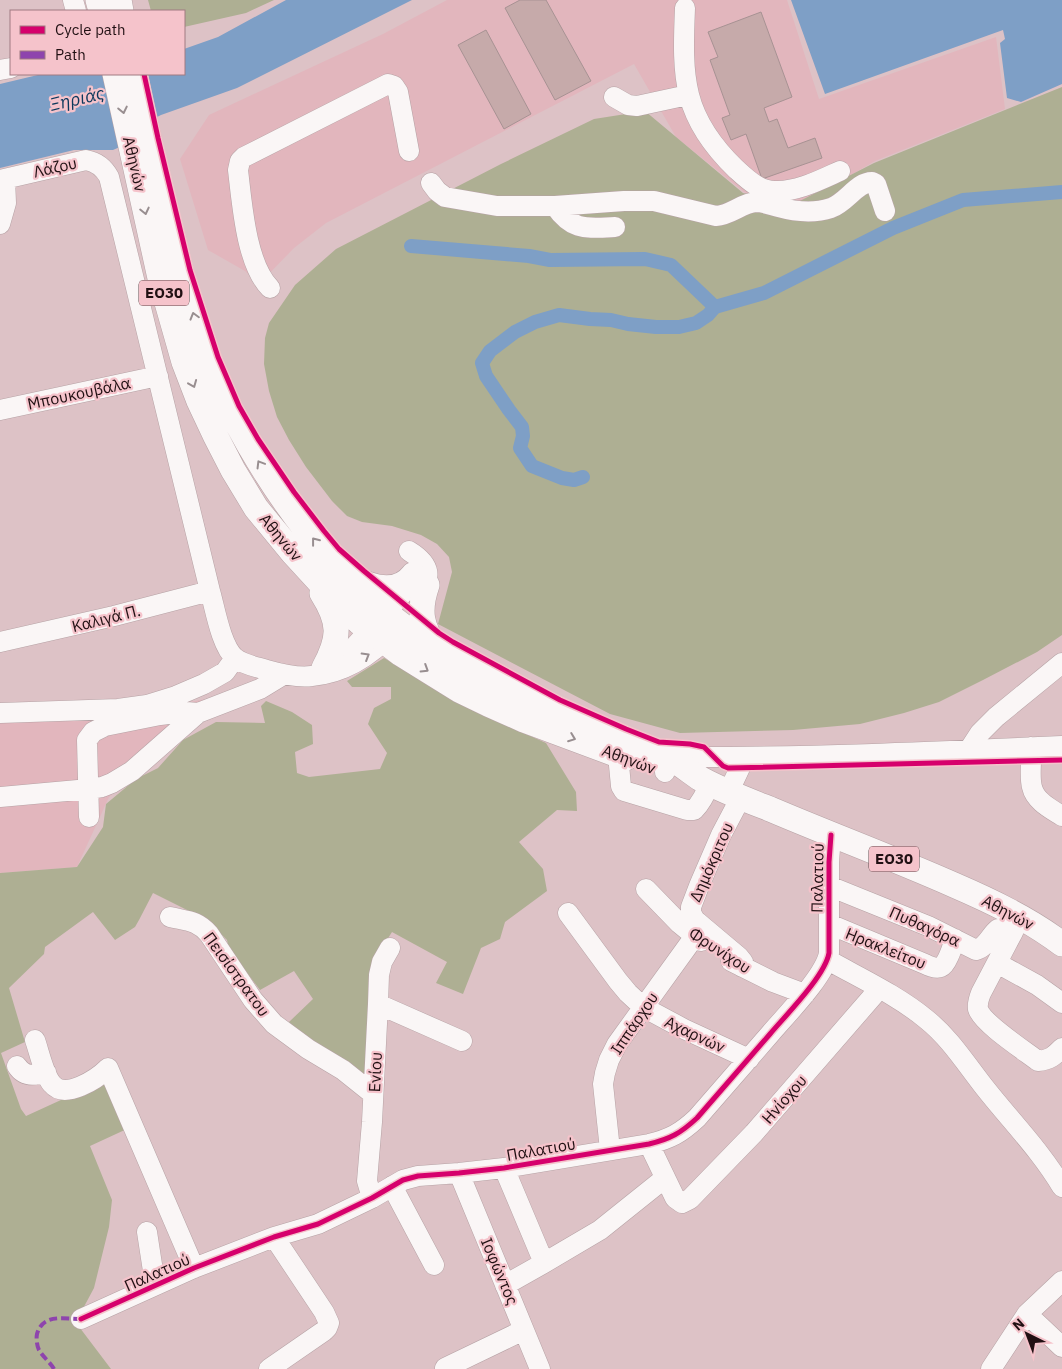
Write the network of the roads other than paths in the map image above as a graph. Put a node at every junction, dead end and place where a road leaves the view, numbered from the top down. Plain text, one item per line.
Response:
1 (685, 8) dead end
2 (115, 75) edge
3 (135, 75) edge
4 (688, 95) junction
5 (614, 97) dead end
6 (140, 144) junction
7 (409, 151) dead end
8 (840, 171) dead end
9 (106, 172) joint
10 (2, 180) edge
11 (432, 183) dead end
12 (555, 206) junction
13 (885, 211) dead end
14 (0, 224) edge
15 (615, 227) dead end
16 (270, 288) dead end
17 (158, 376) junction
18 (0, 410) edge
19 (336, 567) junction
20 (313, 575) junction
21 (420, 580) junction
22 (210, 591) junction
23 (393, 618) junction
24 (377, 636) junction
25 (0, 642) edge
26 (439, 650) junction
27 (235, 658) junction
28 (1062, 663) edge
29 (318, 672) junction
30 (283, 674) junction
31 (0, 713) edge
32 (198, 713) junction
33 (1062, 746) edge
34 (1031, 747) junction
35 (969, 750) junction
36 (618, 755) junction
37 (745, 757) junction
38 (667, 765) junction
39 (721, 788) junction
40 (88, 789) junction
41 (0, 797) edge
42 (1062, 816) edge
43 (89, 817) dead end
44 (831, 835) junction
45 (829, 886) junction
46 (646, 890) dead end
47 (568, 913) dead end
48 (170, 917) dead end
49 (829, 924) junction
50 (1017, 925) junction
51 (695, 936) junction
52 (955, 939) junction
53 (1062, 944) edge
54 (390, 948) dead end
55 (828, 960) junction
56 (997, 963) junction
57 (742, 967) junction
58 (879, 989) junction
59 (804, 994) junction
60 (1062, 1003) edge
61 (378, 1004) junction
62 (643, 1007) junction
63 (35, 1040) dead end
64 (462, 1041) dead end
65 (1062, 1048) edge
66 (749, 1058) junction
67 (17, 1066) dead end
68 (46, 1072) junction
69 (374, 1094) junction
70 (649, 1144) junction
71 (610, 1150) junction
72 (504, 1168) junction
73 (459, 1173) junction
74 (665, 1178) junction
75 (392, 1186) junction
76 (1062, 1187) edge
77 (372, 1198) junction
78 (147, 1232) dead end
79 (274, 1237) junction
80 (544, 1264) junction
81 (434, 1265) dead end
82 (194, 1268) junction
83 (1062, 1281) edge
84 (158, 1284) junction
85 (505, 1285) junction
86 (1027, 1314) junction
87 (81, 1319) dead end
88 (524, 1330) junction
89 (1062, 1347) edge
90 (445, 1368) edge
91 (995, 1368) edge
92 (269, 1369) edge
93 (540, 1369) edge

1 - 4 street
2 -> 6 main road, Αθηνών / ΕΟ30
3 - 6 main road, Αθηνών / ΕΟ30
4 - 5 street
4 - 8 street
19 -> 6 main road, Αθηνών / ΕΟ30
6 -> 20 main road, Αθηνών / ΕΟ30
7 - 16 street
9 - 10 street, Λάζου
9 - 17 street, Αθηνών
10 - 14 street
11 - 12 street
12 - 13 street
12 - 15 street
17 - 18 street, Μπουκουβάλα
17 - 22 street, Αθηνών
19 - 21 main road
19 - 23 main road, Αθηνών / ΕΟ30
20 - 24 main road, Αθηνών / ΕΟ30
20 - 29 main road
21 - 23 street
21 - 26 main road
22 - 25 street, Καλιγά Π.
22 - 27 street, Αθηνών
23 - 24 street
23 - 26 main road, Αθηνών / ΕΟ30
24 - 29 street
24 -> 36 main road, Αθηνών / ΕΟ30
26 - 38 main road, Αθηνών / ΕΟ30
27 - 30 street
27 - 31 street
28 - 35 street
29 - 30 street
30 - 32 street
32 - 40 street
32 - 40 street
33 - 34 street
34 - 35 street
34 - 42 street
35 - 37 street
36 - 38 main road, Αθηνών / ΕΟ30
36 - 39 street
37 - 38 street
37 - 39 street
38 - 39 main road, Αθηνών / ΕΟ30
39 - 44 main road, Αθηνών / ΕΟ30
39 - 57 street, Δημόκριτου
40 - 41 street
40 - 43 street
44 - 45 street, Παλατιού
44 - 50 main road, Αθηνών / ΕΟ30
45 - 49 street, Παλατιού
45 - 52 street, Πυθαγόρα
46 - 51 street, Φρυνίχου
47 - 62 street, Αχαρνών
48 - 69 street, Πεισίστρατου
49 - 52 street, Ηρακλείτου
49 - 55 street, Παλατιού
50 - 52 street, Πυθαγόρα
50 - 53 main road, Αθηνών / ΕΟ30
50 - 56 street
51 - 57 street, Φρυνίχου
51 - 62 street, Ιππάρχου
54 - 61 street, Ενίου
55 - 58 street
55 - 59 street, Παλατιού
56 - 60 street
56 - 65 street
57 - 59 street, Φρυνίχου
58 - 74 street, Ηνίοχου
58 - 76 street
59 - 66 street, Παλατιού
61 - 64 street
61 - 69 street, Ενίου
62 - 66 street, Αχαρνών
62 - 71 street, Ιππάρχου
63 - 68 street
66 - 70 street, Παλατιού
67 - 68 street
68 - 82 street
69 - 77 street, Ενίου
70 - 71 street, Παλατιού
70 - 74 street
71 - 72 street, Παλατιού
72 - 73 street, Παλατιού
72 - 80 street
73 - 75 street, Παλατιού
73 - 85 street, Ιοφώντος
74 - 80 street
75 - 77 street, Παλατιού
75 - 81 street
77 - 79 street, Παλατιού
78 - 84 street
79 - 82 street, Παλατιού
79 - 92 street
80 - 85 street
82 - 84 street, Παλατιού
83 - 86 street
84 - 87 street, Παλατιού
85 - 88 street, Ιοφώντος
86 - 89 street
86 - 91 street
88 - 90 street
88 - 93 street, Ιοφώντος

